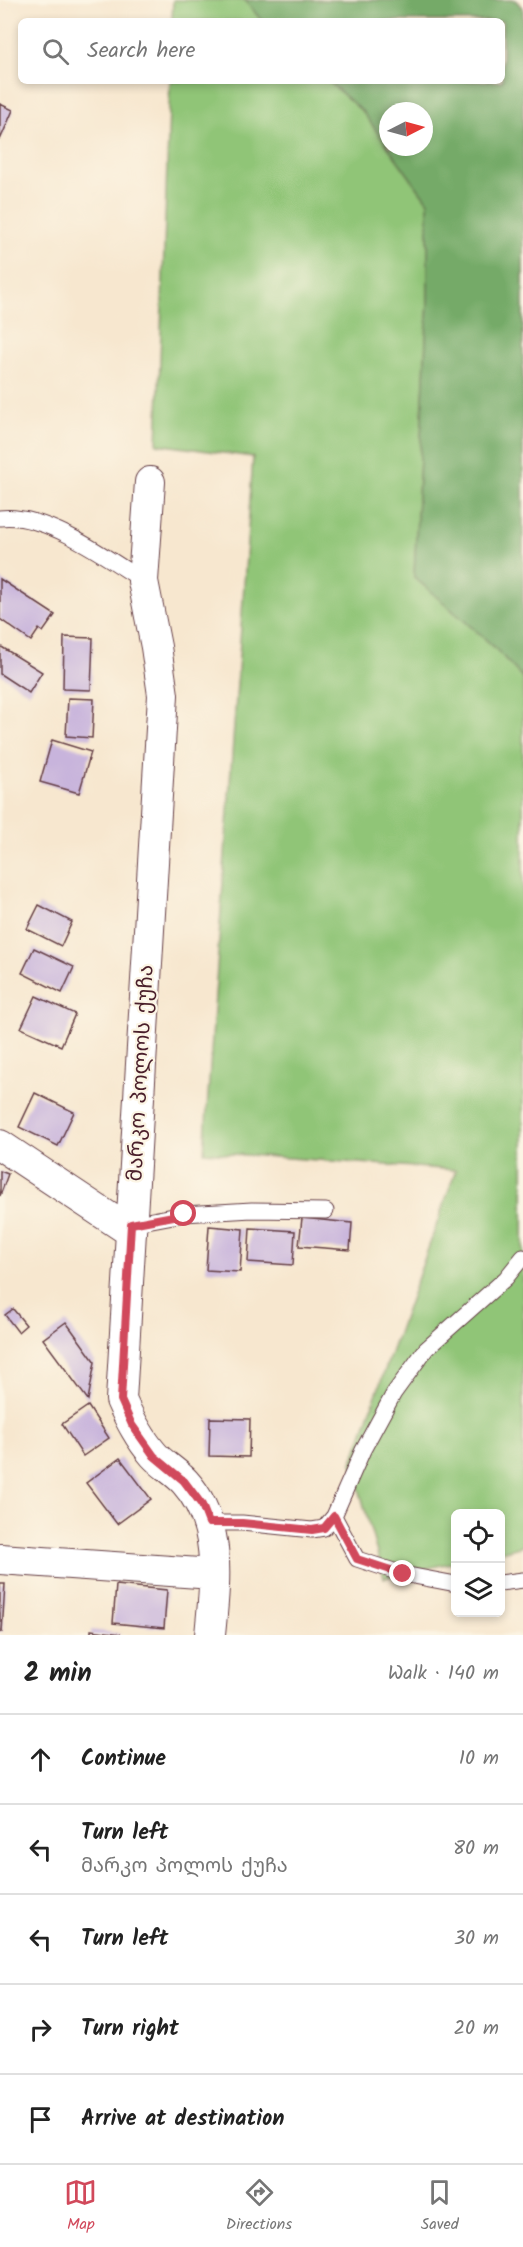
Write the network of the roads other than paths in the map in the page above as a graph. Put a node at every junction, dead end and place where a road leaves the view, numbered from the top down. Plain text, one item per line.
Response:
1 (150, 482) dead end
2 (0, 518) edge
3 (143, 581) junction
4 (0, 1145) edge
5 (326, 1211) dead end
6 (131, 1228) junction
7 (523, 1257) edge
8 (334, 1516) junction
9 (209, 1523) junction
10 (0, 1559) edge
11 (213, 1574) junction
12 (523, 1580) edge
13 (505, 1582) edge
14 (451, 1583) edge
15 (210, 1635) edge

1 - 3 street, მარკო პოლოს ქუჩა
2 - 3 lane
3 - 6 street, მარკო პოლოს ქუჩა
4 - 6 street
5 - 6 lane
6 - 9 street, მარკო პოლოს ქუჩა
7 - 8 lane
8 - 9 lane
8 - 14 lane
9 - 11 street, მარკო პოლოს ქუჩა
10 - 11 street
11 - 15 street, მარკო პოლოს ქუჩა
12 - 13 lane

